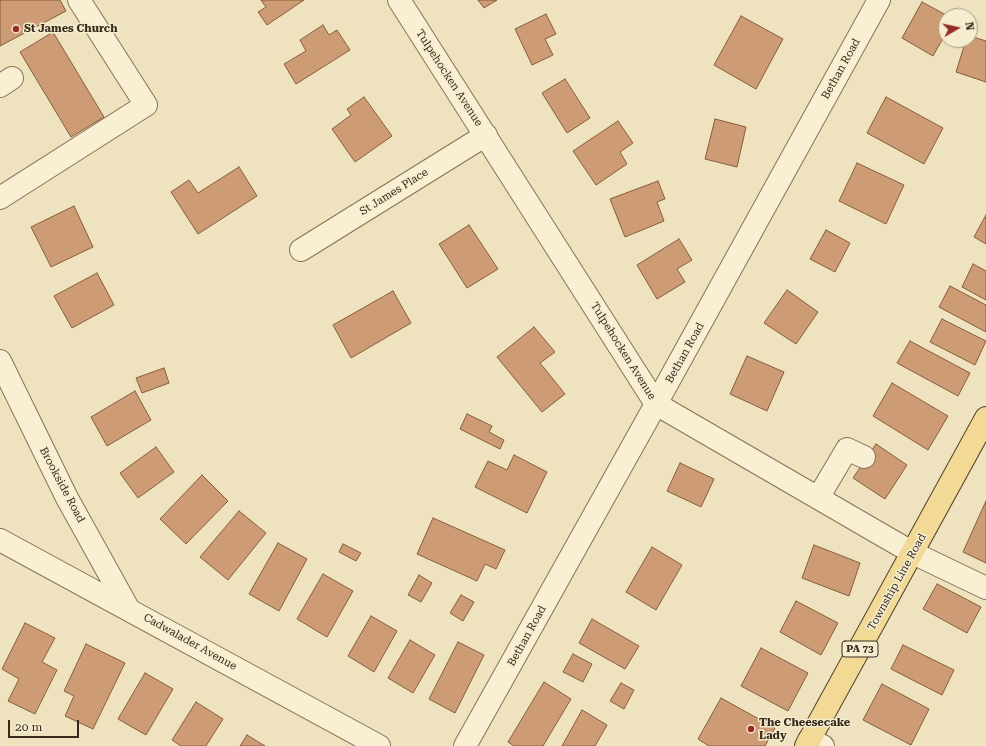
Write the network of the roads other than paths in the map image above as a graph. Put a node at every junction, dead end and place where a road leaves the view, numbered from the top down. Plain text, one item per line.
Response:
1 (79, 0) edge
2 (399, 0) edge
3 (879, 0) edge
4 (486, 135) junction
5 (0, 198) edge
6 (301, 250) dead end
7 (0, 361) edge
8 (656, 404) junction
9 (986, 418) edge
10 (864, 457) dead end
11 (818, 498) junction
12 (0, 540) edge
13 (913, 553) junction
14 (986, 588) edge
15 (128, 608) junction
16 (813, 744) edge
17 (379, 746) edge
18 (465, 746) edge

1 - 5 street
2 - 4 street, Tulpehocken Avenue
3 - 8 street, Bethan Road
4 - 6 street, St James Place
4 - 8 street, Tulpehocken Avenue
7 - 15 street, Brookside Road
8 - 11 street, Tulpehocken Avenue
8 - 18 street, Bethan Road
9 - 13 main road, Township Line Road / PA 73
10 - 11 street
11 - 13 street, Tulpehocken Avenue
12 - 15 street, Cadwalader Avenue
13 - 14 street, Tulpehocken Avenue
13 - 16 main road, Township Line Road / PA 73
15 - 17 street, Cadwalader Avenue

